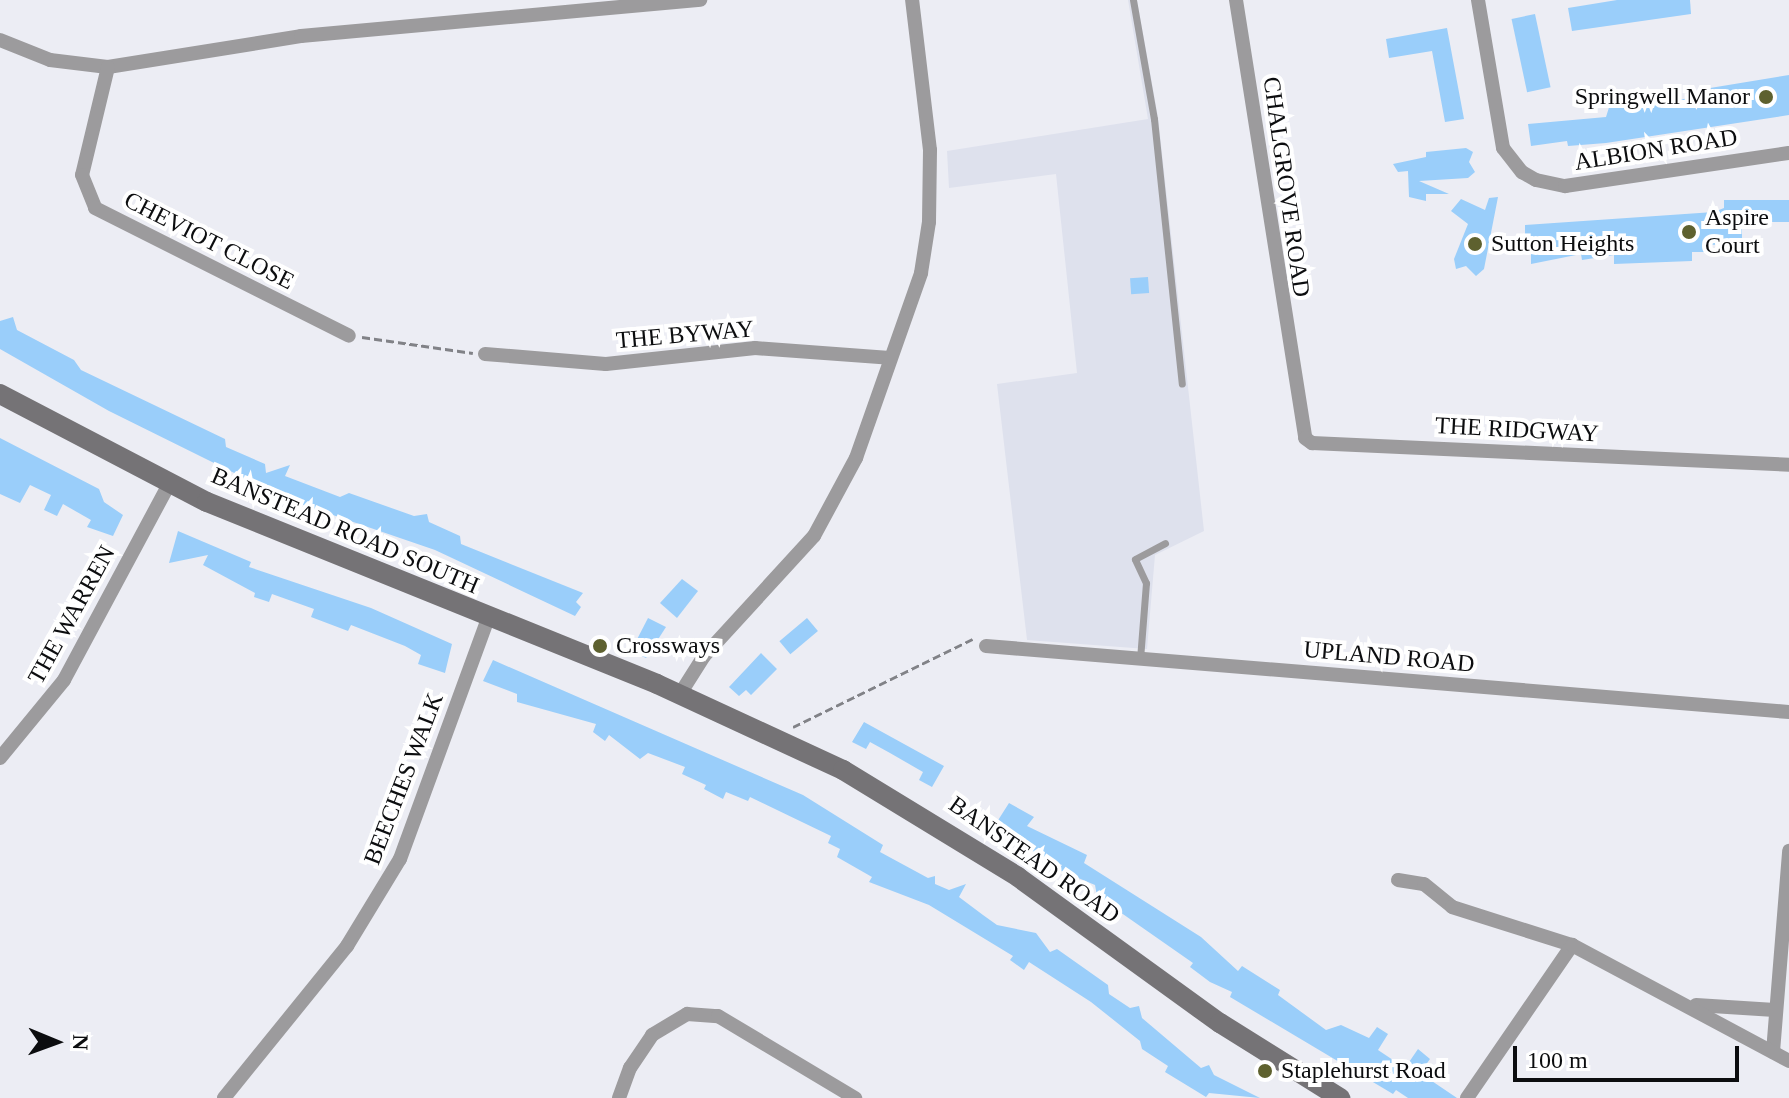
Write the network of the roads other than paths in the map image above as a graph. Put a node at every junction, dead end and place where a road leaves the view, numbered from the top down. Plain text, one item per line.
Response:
1 (700, 0) edge
2 (912, 0) edge
3 (1133, 0) edge
4 (1236, 0) edge
5 (1478, 0) edge
6 (0, 40) edge
7 (108, 67) junction
8 (1789, 153) edge
9 (349, 336) road end
10 (485, 354) road end
11 (890, 358) junction
12 (1292, 380) joint
13 (1182, 384) dead end
14 (0, 394) edge
15 (1789, 465) edge
16 (169, 484) junction
17 (1165, 543) dead end
18 (488, 618) junction
19 (986, 646) road end
20 (1140, 659) junction
21 (680, 694) junction
22 (1789, 712) edge
23 (0, 758) edge
24 (1789, 851) edge
25 (1398, 880) dead end
26 (1572, 945) junction
27 (1785, 958) edge
28 (1691, 1005) junction
29 (1775, 1010) junction
30 (1773, 1052) junction
31 (1789, 1061) edge
32 (224, 1098) edge
33 (619, 1098) edge
34 (855, 1098) edge
35 (1340, 1098) edge
36 (1467, 1098) edge

1 - 7 street
2 - 11 street
3 - 13 lane
4 - 12 street, CHALGROVE ROAD
5 - 8 street, ALBION ROAD
6 - 7 street
7 - 9 street, CHEVIOT CLOSE
10 - 11 street, THE BYWAY
11 - 21 street
12 - 15 street, THE RIDGWAY
14 - 16 street, BANSTEAD ROAD SOUTH
16 - 18 street, BANSTEAD ROAD SOUTH
16 - 23 street, THE WARREN
17 - 20 lane
18 - 21 street, BANSTEAD ROAD SOUTH
18 - 32 street, BEECHES WALK
19 - 20 street, UPLAND ROAD
20 - 22 street, UPLAND ROAD
21 - 35 street, BANSTEAD ROAD
24 - 27 street
25 - 26 street
26 - 28 street
26 - 36 street
27 - 29 street
28 - 29 street
28 - 30 street
29 - 30 street
30 - 31 street
33 - 34 street

